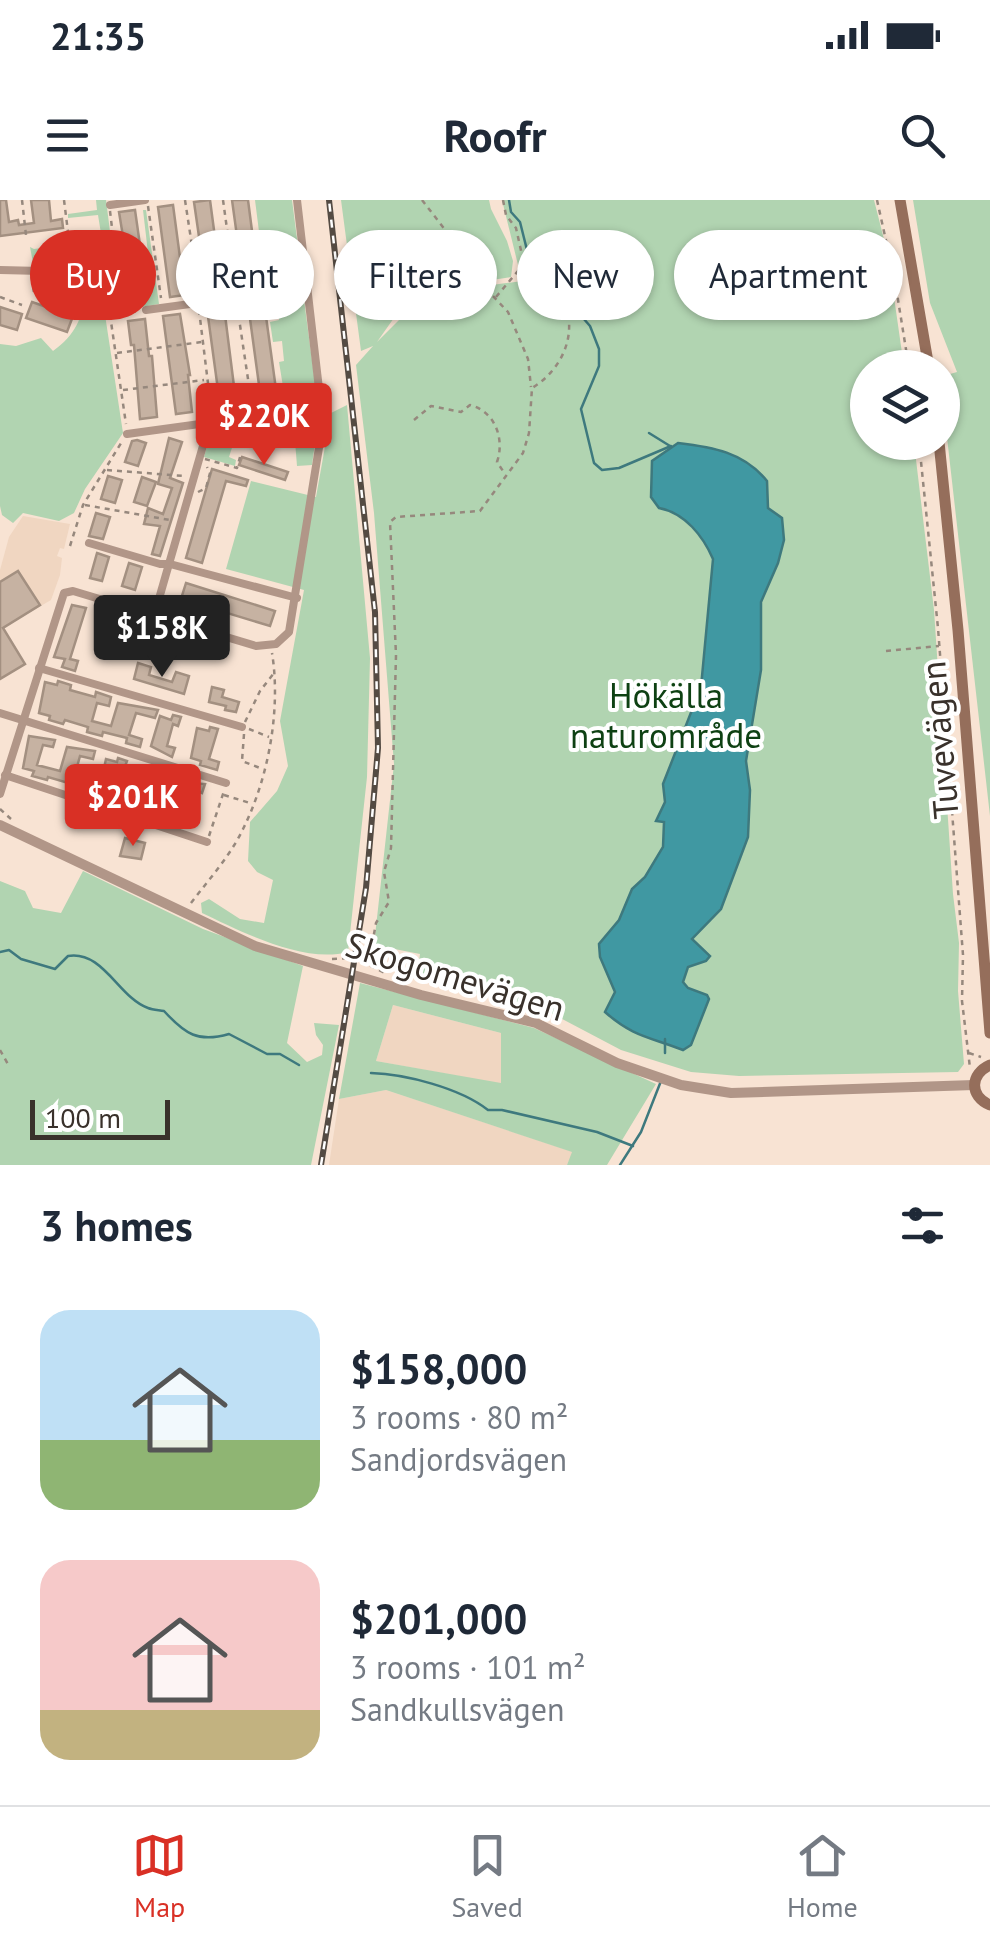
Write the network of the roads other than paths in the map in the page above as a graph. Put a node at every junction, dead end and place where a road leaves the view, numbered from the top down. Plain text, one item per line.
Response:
1 (146, 200) edge
2 (297, 200) edge
3 (900, 200) edge
4 (110, 205) road end
5 (301, 230) edge
6 (0, 270) edge
7 (30, 271) edge
8 (312, 320) edge
9 (926, 350) edge
10 (323, 407) junction
11 (211, 425) junction
12 (127, 434) road end
13 (941, 460) edge
14 (89, 543) dead end
15 (170, 564) junction
16 (297, 598) junction
17 (154, 616) junction
18 (38, 668) junction
19 (0, 713) edge
20 (22, 721) junction
21 (242, 727) road end
22 (5, 775) junction
23 (226, 783) dead end
24 (0, 794) edge
25 (0, 825) edge
26 (207, 842) road end
27 (403, 958) road end
28 (398, 983) junction
29 (990, 1033) edge
30 (985, 1061) edge
31 (969, 1082) junction
32 (990, 1105) edge

1 - 4 street
2 - 5 street
3 - 9 main road
6 - 7 street
8 - 10 street
10 - 11 street
10 - 16 street
11 - 12 street
11 - 15 street
13 - 29 main road, Tuvevägen
14 - 15 street
15 - 16 street
15 - 17 street
16 - 17 street
17 - 18 street
18 - 20 street
18 - 21 street
19 - 20 street
20 - 22 street
20 - 23 street
22 - 24 street
22 - 26 street
25 - 28 street, Skogomevägen
27 - 28 lane
28 - 31 street, Skogomevägen
30 - 31 main road
31 - 32 main road

